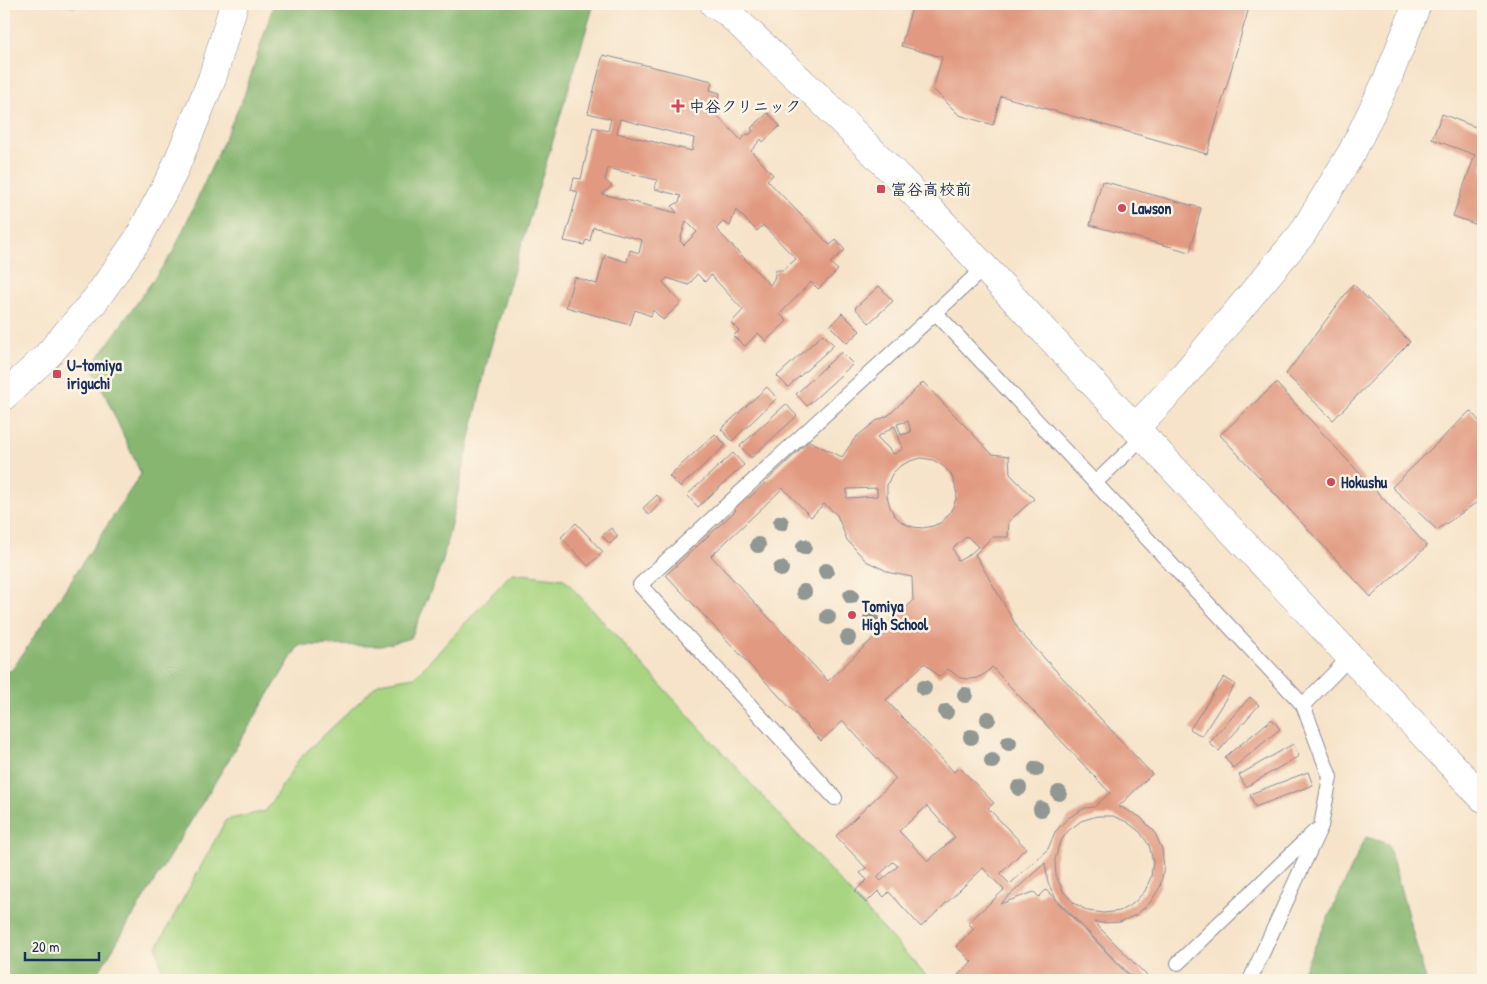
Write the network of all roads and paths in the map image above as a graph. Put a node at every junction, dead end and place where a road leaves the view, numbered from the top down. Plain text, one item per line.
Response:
1 (234, 4) edge
2 (714, 4) edge
3 (1417, 4) edge
4 (984, 268) junction
5 (935, 312) junction
6 (4, 396) edge
7 (1139, 433) junction
8 (1095, 482) junction
9 (1350, 657) junction
10 (1303, 705) junction
11 (834, 798) dead end
12 (1483, 798) edge
13 (1321, 826) junction
14 (1178, 963) dead end
15 (1250, 980) edge

1 - 6 street
2 - 4 street
3 - 7 street
4 - 5 lane
4 - 7 street
5 - 8 lane
5 - 11 lane
7 - 8 lane
7 - 9 street
8 - 10 lane
9 - 10 lane
9 - 12 street
10 - 13 lane
13 - 14 lane
13 - 15 lane

